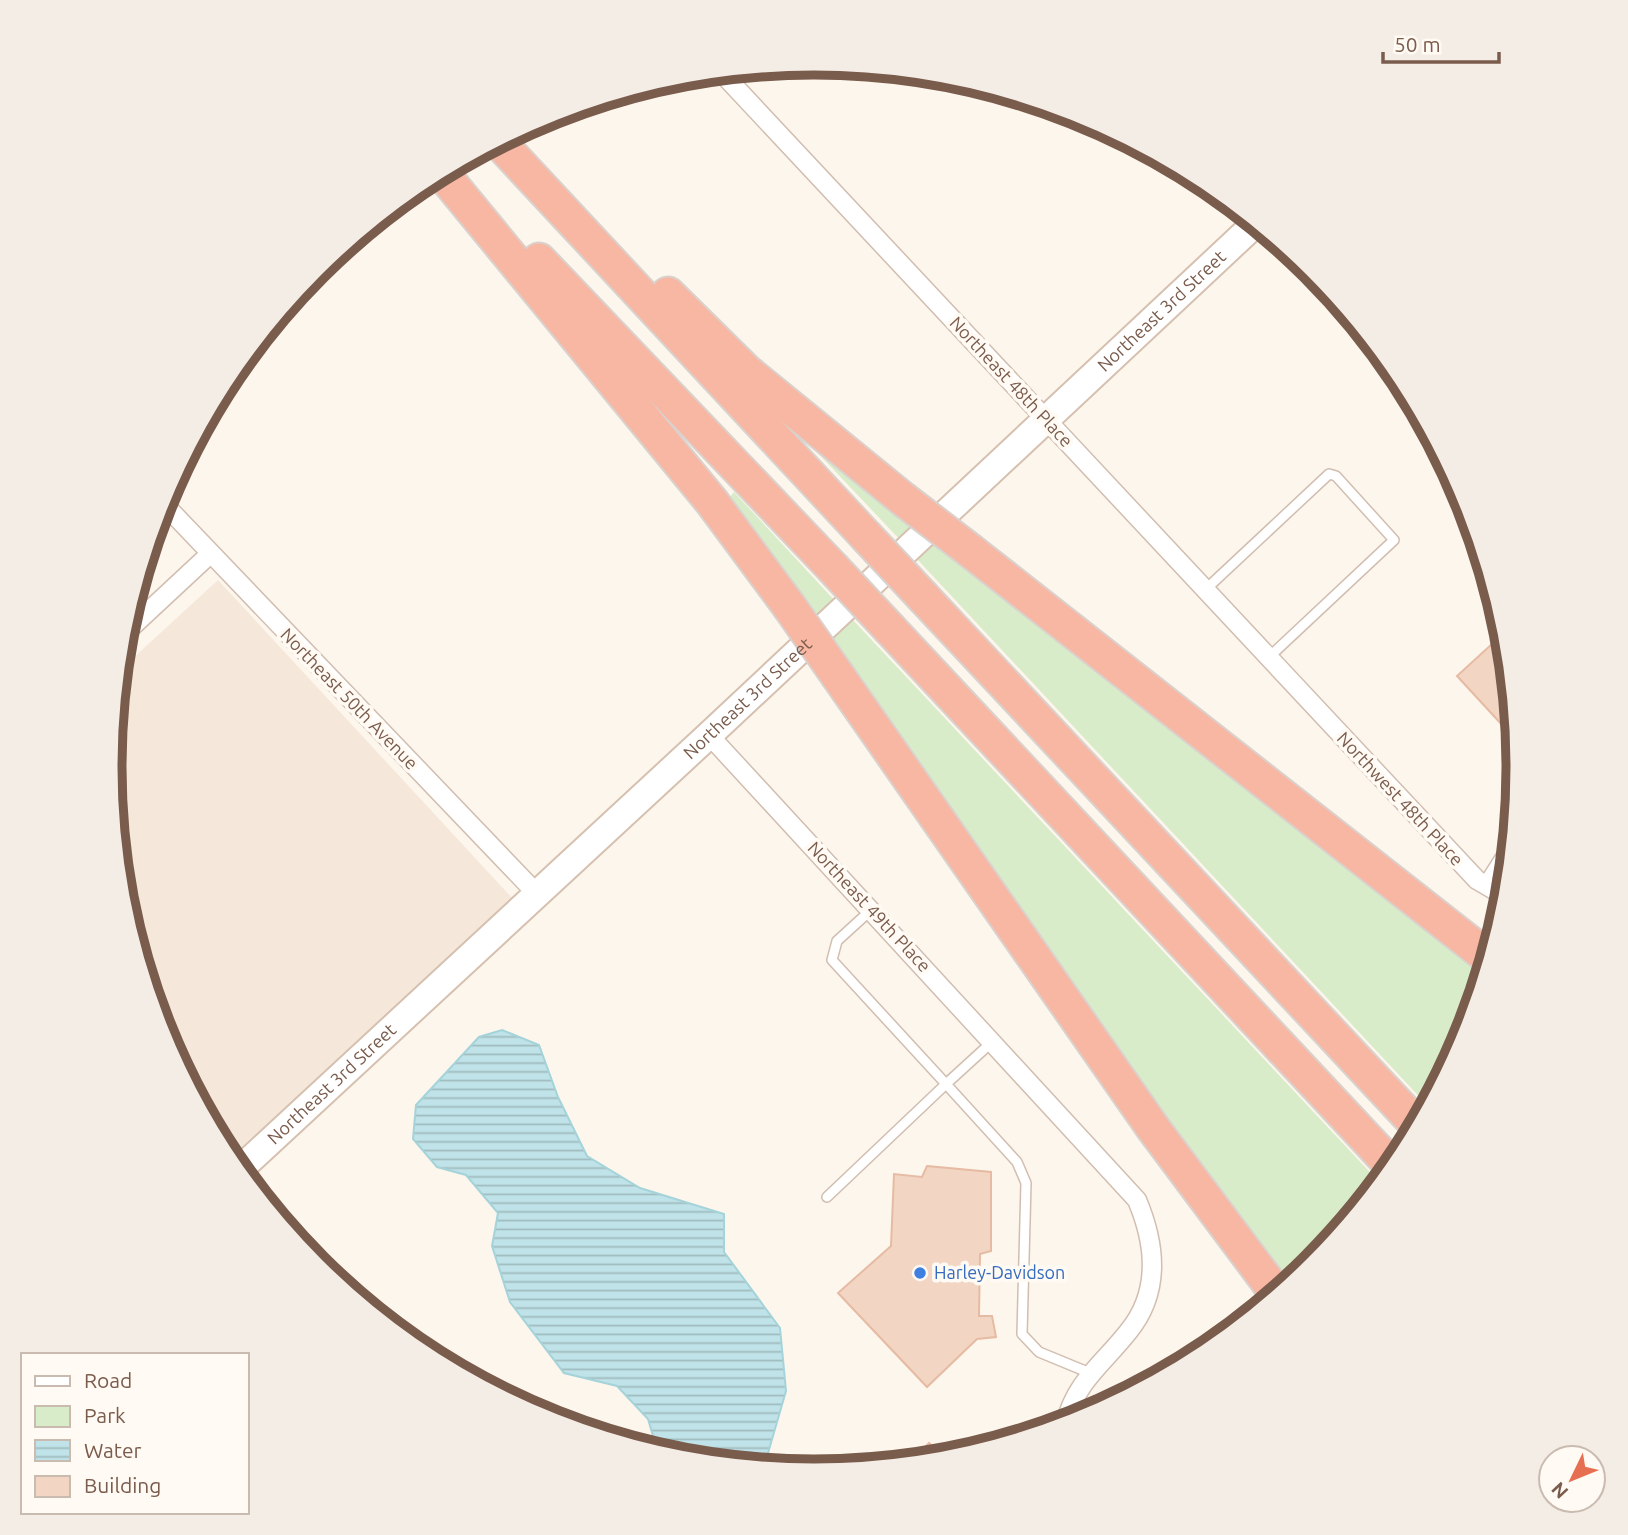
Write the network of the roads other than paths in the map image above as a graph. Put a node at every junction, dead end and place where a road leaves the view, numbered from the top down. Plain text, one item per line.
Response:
1 (729, 81) edge
2 (514, 144) edge
3 (505, 149) edge
4 (458, 174) edge
5 (449, 180) edge
6 (1248, 229) edge
7 (1045, 419) junction
8 (171, 512) edge
9 (209, 554) junction
10 (1205, 590) junction
11 (138, 620) edge
12 (1268, 658) junction
13 (1300, 693) joint
14 (709, 735) junction
15 (1500, 857) edge
16 (1483, 884) junction
17 (1495, 891) edge
18 (537, 894) junction
19 (871, 910) junction
20 (1481, 952) edge
21 (993, 1041) junction
22 (946, 1084) junction
23 (1411, 1119) edge
24 (1385, 1159) edge
25 (246, 1163) edge
26 (827, 1197) dead end
27 (1271, 1287) edge
28 (1090, 1373) junction
29 (1070, 1410) edge

1 - 7 street, Northeast 48th Place
2 - 20 highway, bridge
3 - 23 highway, bridge
4 - 24 highway, bridge
5 - 27 highway, bridge
6 - 7 street, Northeast 3rd Street
7 - 10 street, Northeast 48th Place
7 - 14 street, Northeast 3rd Street
8 - 9 street, Northeast 50th Avenue
9 - 11 street
9 - 18 street, Northeast 50th Avenue
10 - 12 street, Northeast 48th Place
10 - 12 lane
12 - 13 street, Northeast 48th Place
13 - 16 street, Northwest 48th Place
14 - 18 street, Northeast 3rd Street
14 - 19 street, Northeast 49th Place
15 - 16 lane
16 - 17 street, Northwest 48th Place
18 - 25 street, Northeast 3rd Street
19 - 21 street, Northeast 49th Place
19 - 22 lane
21 - 22 lane
21 - 28 street, Northeast 49th Place
22 - 26 lane
22 - 28 lane
28 - 29 street, Northeast 49th Place

